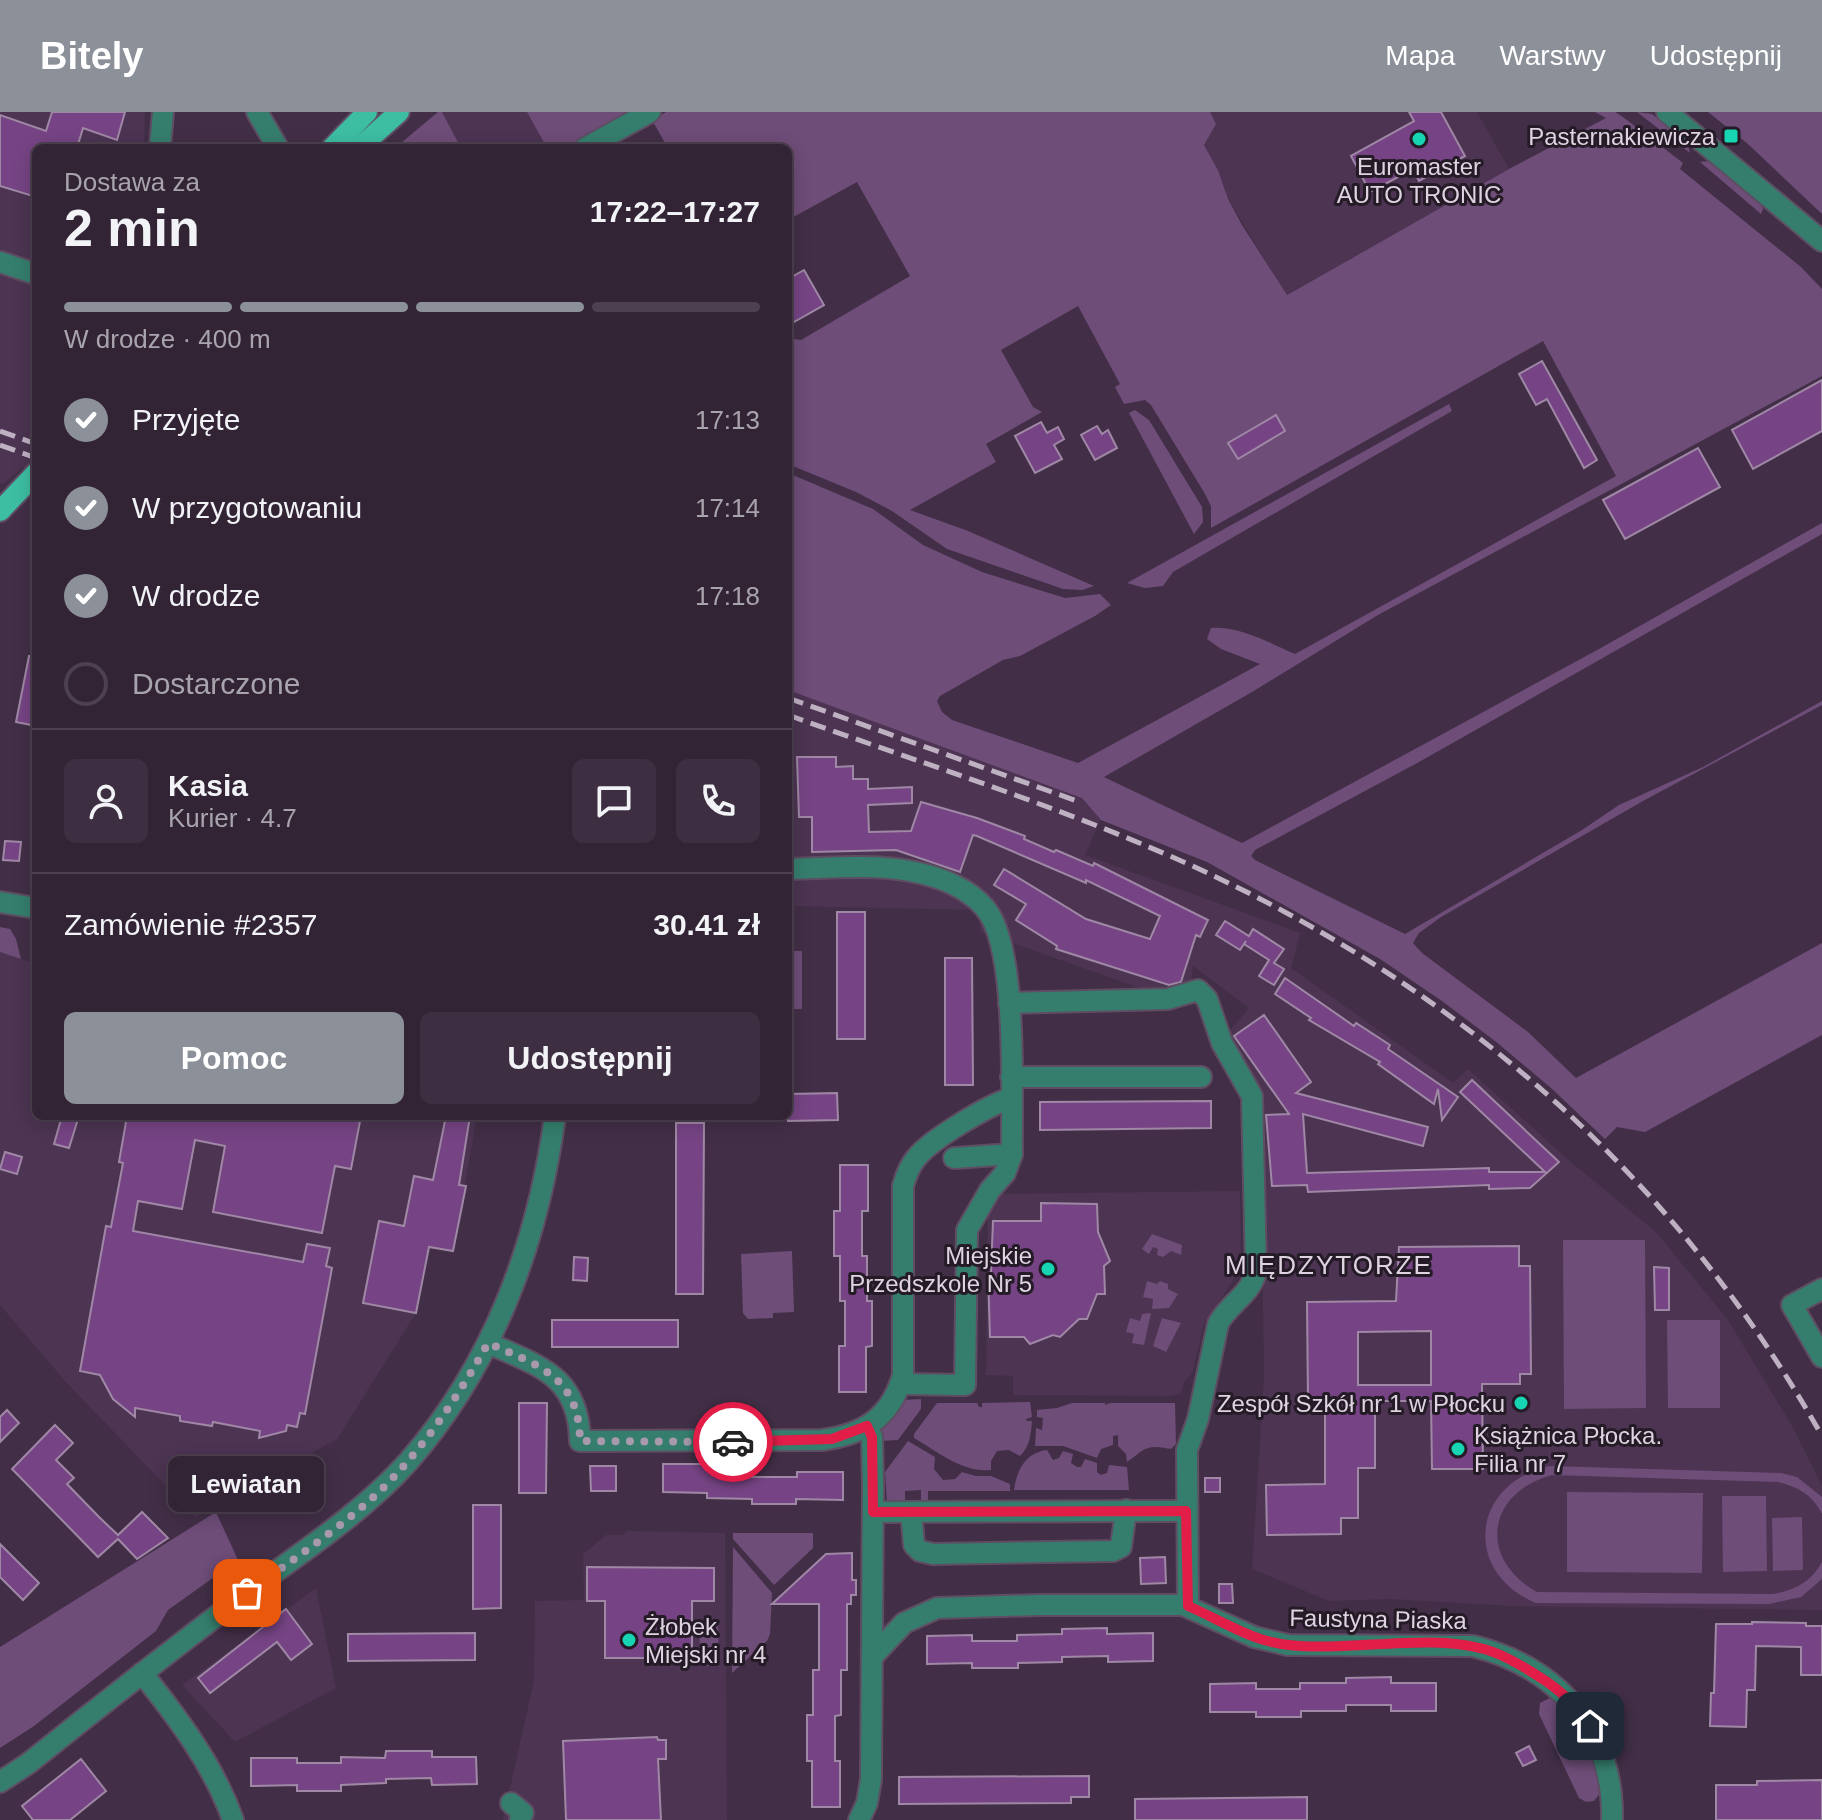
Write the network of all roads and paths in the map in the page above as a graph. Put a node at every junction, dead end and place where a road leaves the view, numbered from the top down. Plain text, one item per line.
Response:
1 (163, 112) edge
2 (257, 112) edge
3 (367, 112) edge
4 (399, 112) edge
5 (650, 112) edge
6 (1667, 112) edge
7 (160, 144) edge
8 (276, 144) edge
9 (336, 144) edge
10 (363, 144) edge
11 (592, 144) edge
12 (1822, 241) edge
13 (0, 262) edge
14 (32, 273) edge
15 (32, 477) edge
16 (0, 511) edge
17 (792, 869) edge
18 (0, 902) edge
19 (32, 907) edge
20 (1009, 1003) junction
21 (1011, 1077) junction
22 (1201, 1077) dead end
23 (1011, 1098) junction
24 (554, 1120) edge
25 (1012, 1154) junction
26 (954, 1158) dead end
27 (1822, 1289) edge
28 (488, 1343) junction
29 (1822, 1357) edge
30 (900, 1384) junction
31 (867, 1426) junction
32 (1126, 1510) junction
33 (1186, 1511) junction
34 (873, 1512) junction
35 (911, 1512) junction
36 (1178, 1606) junction
37 (873, 1656) junction
38 (142, 1673) junction
39 (29, 1763) junction
40 (0, 1782) edge
41 (0, 1793) edge
42 (233, 1820) edge
43 (859, 1820) edge
44 (1612, 1820) edge

1 - 7 street
2 - 8 street
3 - 9 main road
4 - 10 main road
5 - 11 street
6 - 12 street
13 - 14 street
15 - 16 main road
17 - 20 street
18 - 19 street
20 - 21 street
20 - 33 street
21 - 22 street
21 - 23 street
23 - 25 street
23 - 30 street
24 - 28 street
25 - 26 street
25 - 30 street
27 - 29 street
28 - 31 street
28 - 38 street
30 - 31 street
31 - 34 street
32 - 33 street
32 - 35 street
32 - 35 street
33 - 36 street
34 - 35 street
34 - 37 street
36 - 37 street, Faustyna Piaska
36 - 44 street, Faustyna Piaska
37 - 43 street
38 - 39 street
38 - 42 street
39 - 40 street
39 - 41 street

